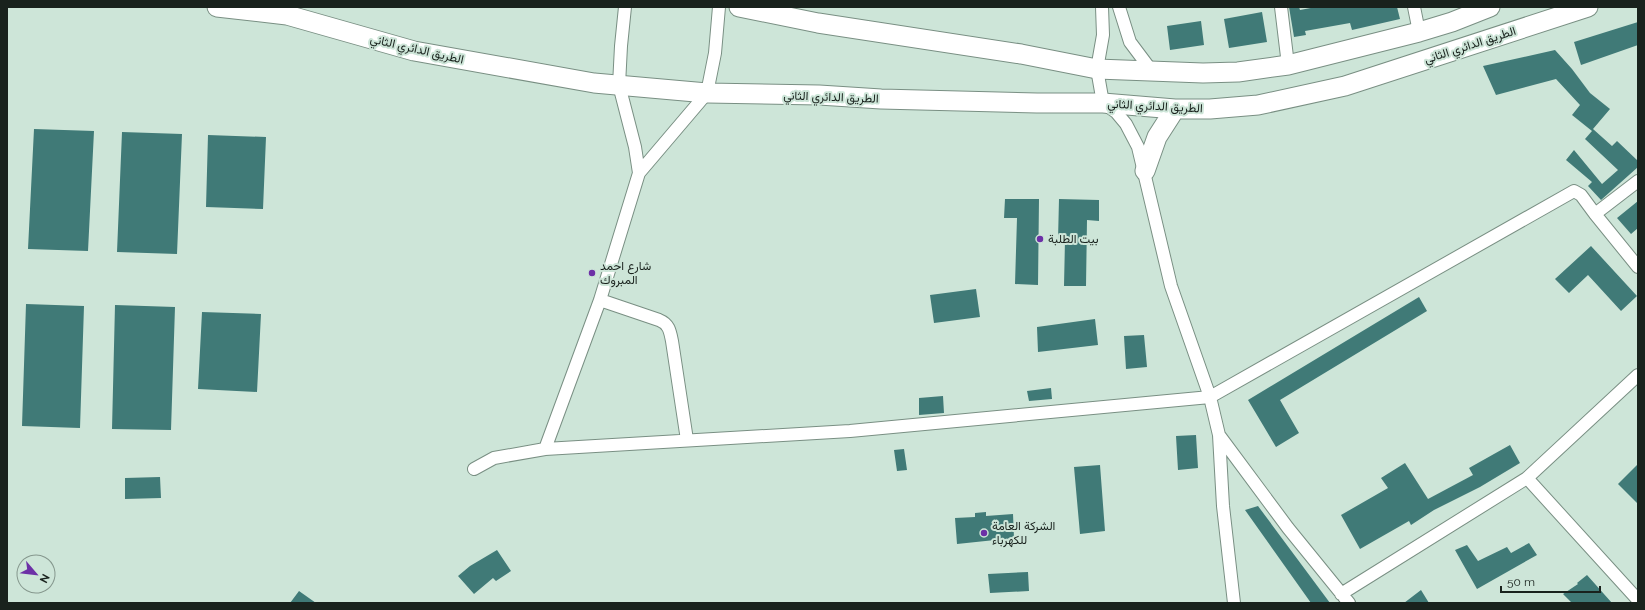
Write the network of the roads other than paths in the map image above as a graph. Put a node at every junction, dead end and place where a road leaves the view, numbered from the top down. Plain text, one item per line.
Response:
1 (217, 7) edge
2 (625, 7) edge
3 (719, 7) edge
4 (739, 7) edge
5 (1102, 7) edge
6 (1119, 7) edge
7 (1281, 7) edge
8 (1414, 7) edge
9 (1490, 7) edge
10 (1588, 7) edge
11 (1419, 32) junction
12 (1288, 65) junction
13 (1097, 69) junction
14 (1151, 70) junction
15 (618, 86) junction
16 (707, 94) junction
17 (1103, 103) junction
18 (1175, 109) junction
19 (1145, 171) junction
20 (639, 173) junction
21 (1638, 181) edge
22 (1595, 214) junction
23 (1638, 266) edge
24 (600, 300) junction
25 (1638, 375) edge
26 (1210, 396) junction
27 (1219, 434) junction
28 (687, 440) junction
29 (545, 449) junction
30 (474, 469) dead end
31 (1527, 478) junction
32 (1345, 599) edge
33 (1638, 600) edge
34 (1234, 603) edge

1 - 15 main road, الطريق الدائري الثاني
2 - 15 street
3 - 16 street
4 - 13 main road
5 - 13 street
6 - 14 street
7 - 12 street
8 - 11 street
9 - 11 main road
10 - 18 main road, الطريق الدائري الثاني
11 - 12 main road
12 - 14 main road
13 - 14 main road
13 - 17 street
15 - 16 main road, الطريق الدائري الثاني
15 - 20 street
16 - 17 main road, الطريق الدائري الثاني
16 - 20 street
17 - 18 main road, الطريق الدائري الثاني
17 - 19 street
18 - 19 main road
19 - 26 street
20 - 24 street
21 - 22 street
22 - 23 street
22 - 26 street
24 - 28 street
24 - 29 street
25 - 31 street
26 - 27 street
26 - 28 street
27 - 32 street
27 - 34 street
28 - 29 street
29 - 30 street
31 - 32 street
31 - 33 street

